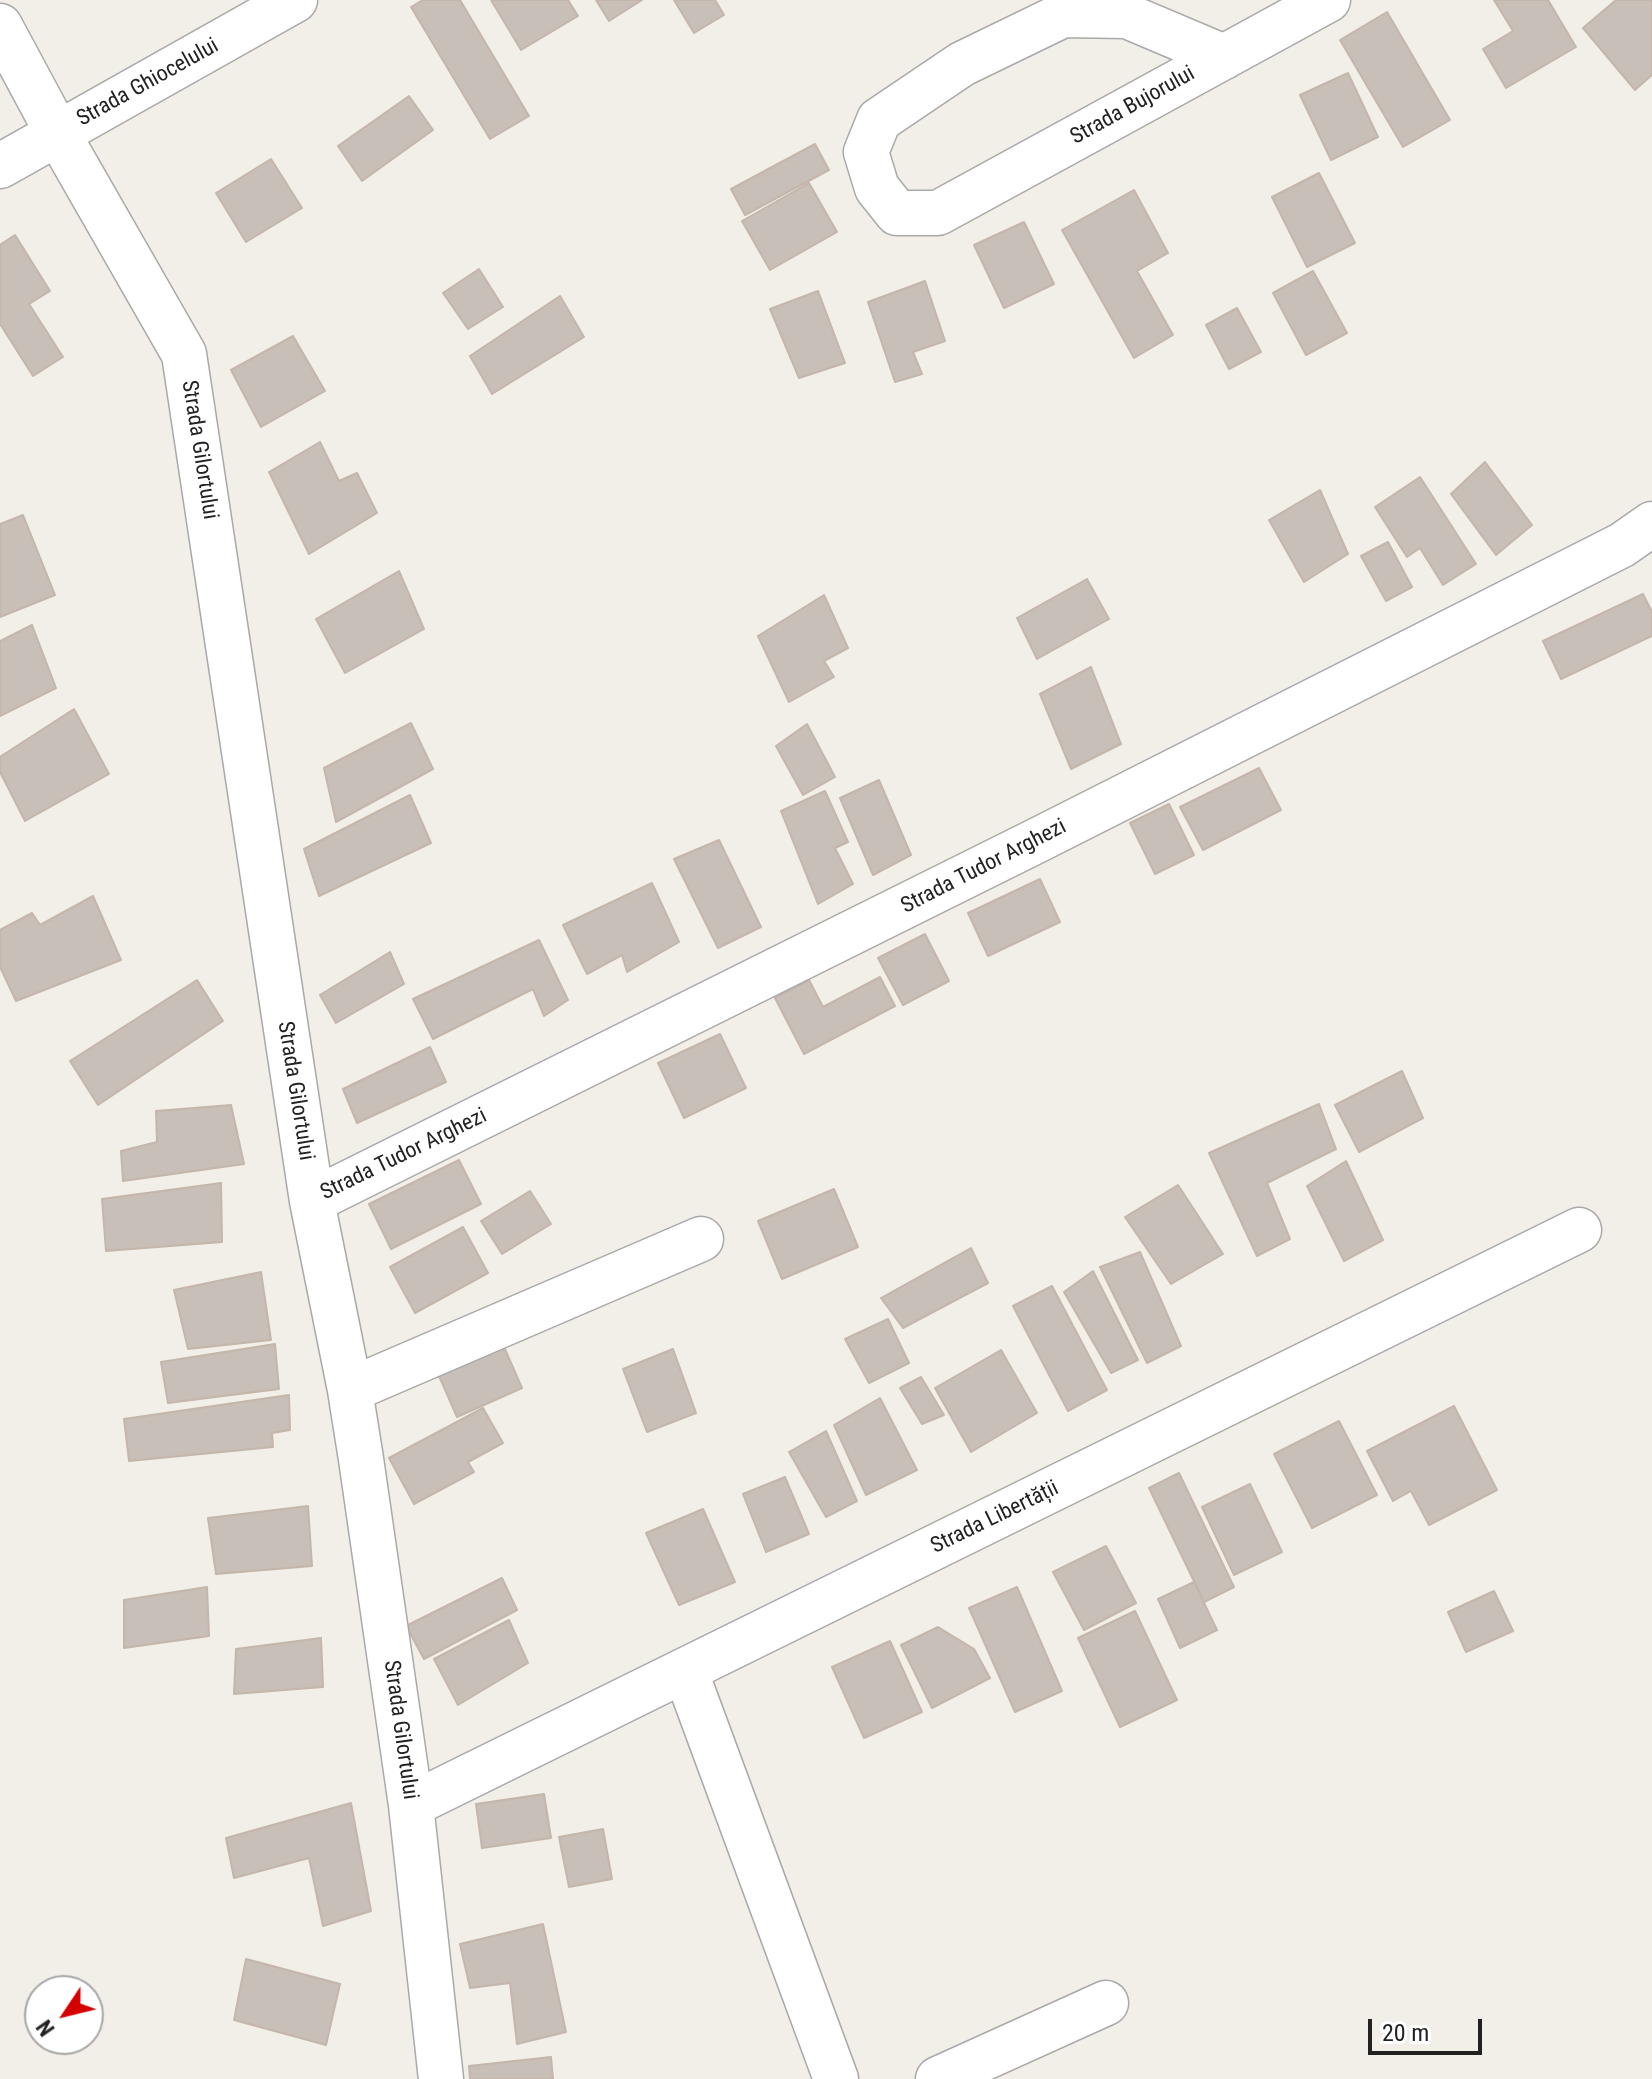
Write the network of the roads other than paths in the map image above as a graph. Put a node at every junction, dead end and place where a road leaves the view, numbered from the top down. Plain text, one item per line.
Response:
1 (295, 0) edge
2 (1328, 0) edge
3 (0, 26) edge
4 (1224, 57) junction
5 (58, 134) junction
6 (0, 166) edge
7 (1652, 524) edge
8 (312, 1201) junction
9 (1579, 1230) dead end
10 (701, 1239) dead end
11 (350, 1390) junction
12 (685, 1670) junction
13 (411, 1805) junction
14 (1106, 2003) dead end
15 (441, 2079) edge
16 (836, 2079) edge
17 (938, 2079) edge

1 - 5 street, Strada Ghiocelului
2 - 4 street, Strada Bujorului
3 - 5 street, Strada Gilortului
4 - 4 street, Strada Bujorului
5 - 6 street, Strada Ghiocelului
5 - 8 street, Strada Gilortului
7 - 8 street, Strada Tudor Arghezi
8 - 11 street, Strada Gilortului
9 - 12 street, Strada Libertății
10 - 11 street
11 - 13 street, Strada Gilortului
12 - 13 street, Strada Libertății
12 - 16 street
13 - 15 street, Strada Gilortului
14 - 17 street

